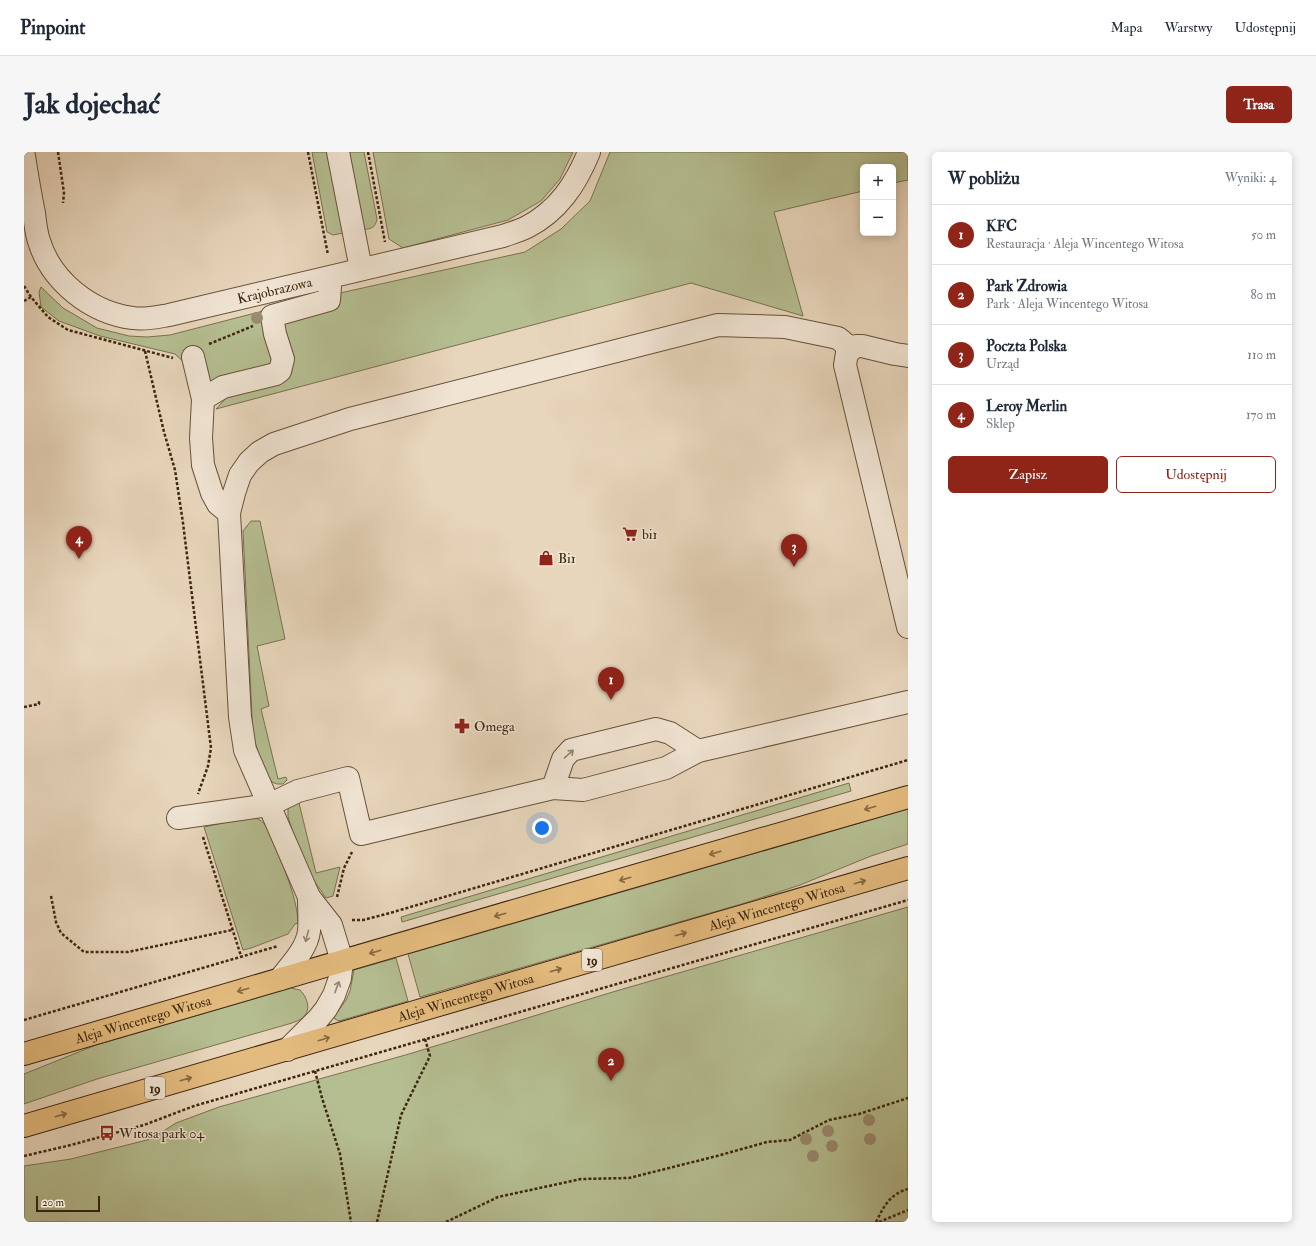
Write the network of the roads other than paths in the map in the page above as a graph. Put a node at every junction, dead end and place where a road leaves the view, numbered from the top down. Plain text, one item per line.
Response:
1 (338, 152) edge
2 (589, 152) edge
3 (24, 156) edge
4 (361, 269) junction
5 (330, 287) dead end
6 (851, 349) junction
7 (908, 356) edge
8 (193, 357) road end
9 (200, 389) junction
10 (229, 513) junction
11 (908, 627) edge
12 (908, 702) edge
13 (698, 751) junction
14 (553, 788) junction
15 (908, 797) edge
16 (269, 805) junction
17 (178, 818) dead end
18 (908, 868) edge
19 (309, 897) junction
20 (342, 961) junction
21 (280, 980) junction
22 (287, 1050) junction
23 (24, 1054) edge
24 (24, 1126) edge

1 - 4 street
2 - 4 street, Krajobrazowa
3 - 4 street, Krajobrazowa
5 - 9 street
6 - 7 street
6 - 10 street
6 - 11 street
8 - 9 street
9 - 10 street
10 - 16 street
12 - 13 street
13 - 14 street
14 -> 13 street
14 - 16 street
15 -> 20 main road, Aleja Wincentego Witosa
16 - 17 street
16 - 19 street
22 -> 18 main road, Aleja Wincentego Witosa / 19
19 - 20 street
19 -> 21 street
20 - 21 main road, Aleja Wincentego Witosa
22 -> 20 street
21 -> 23 main road, Aleja Wincentego Witosa
24 -> 22 main road, Aleja Wincentego Witosa / 19

